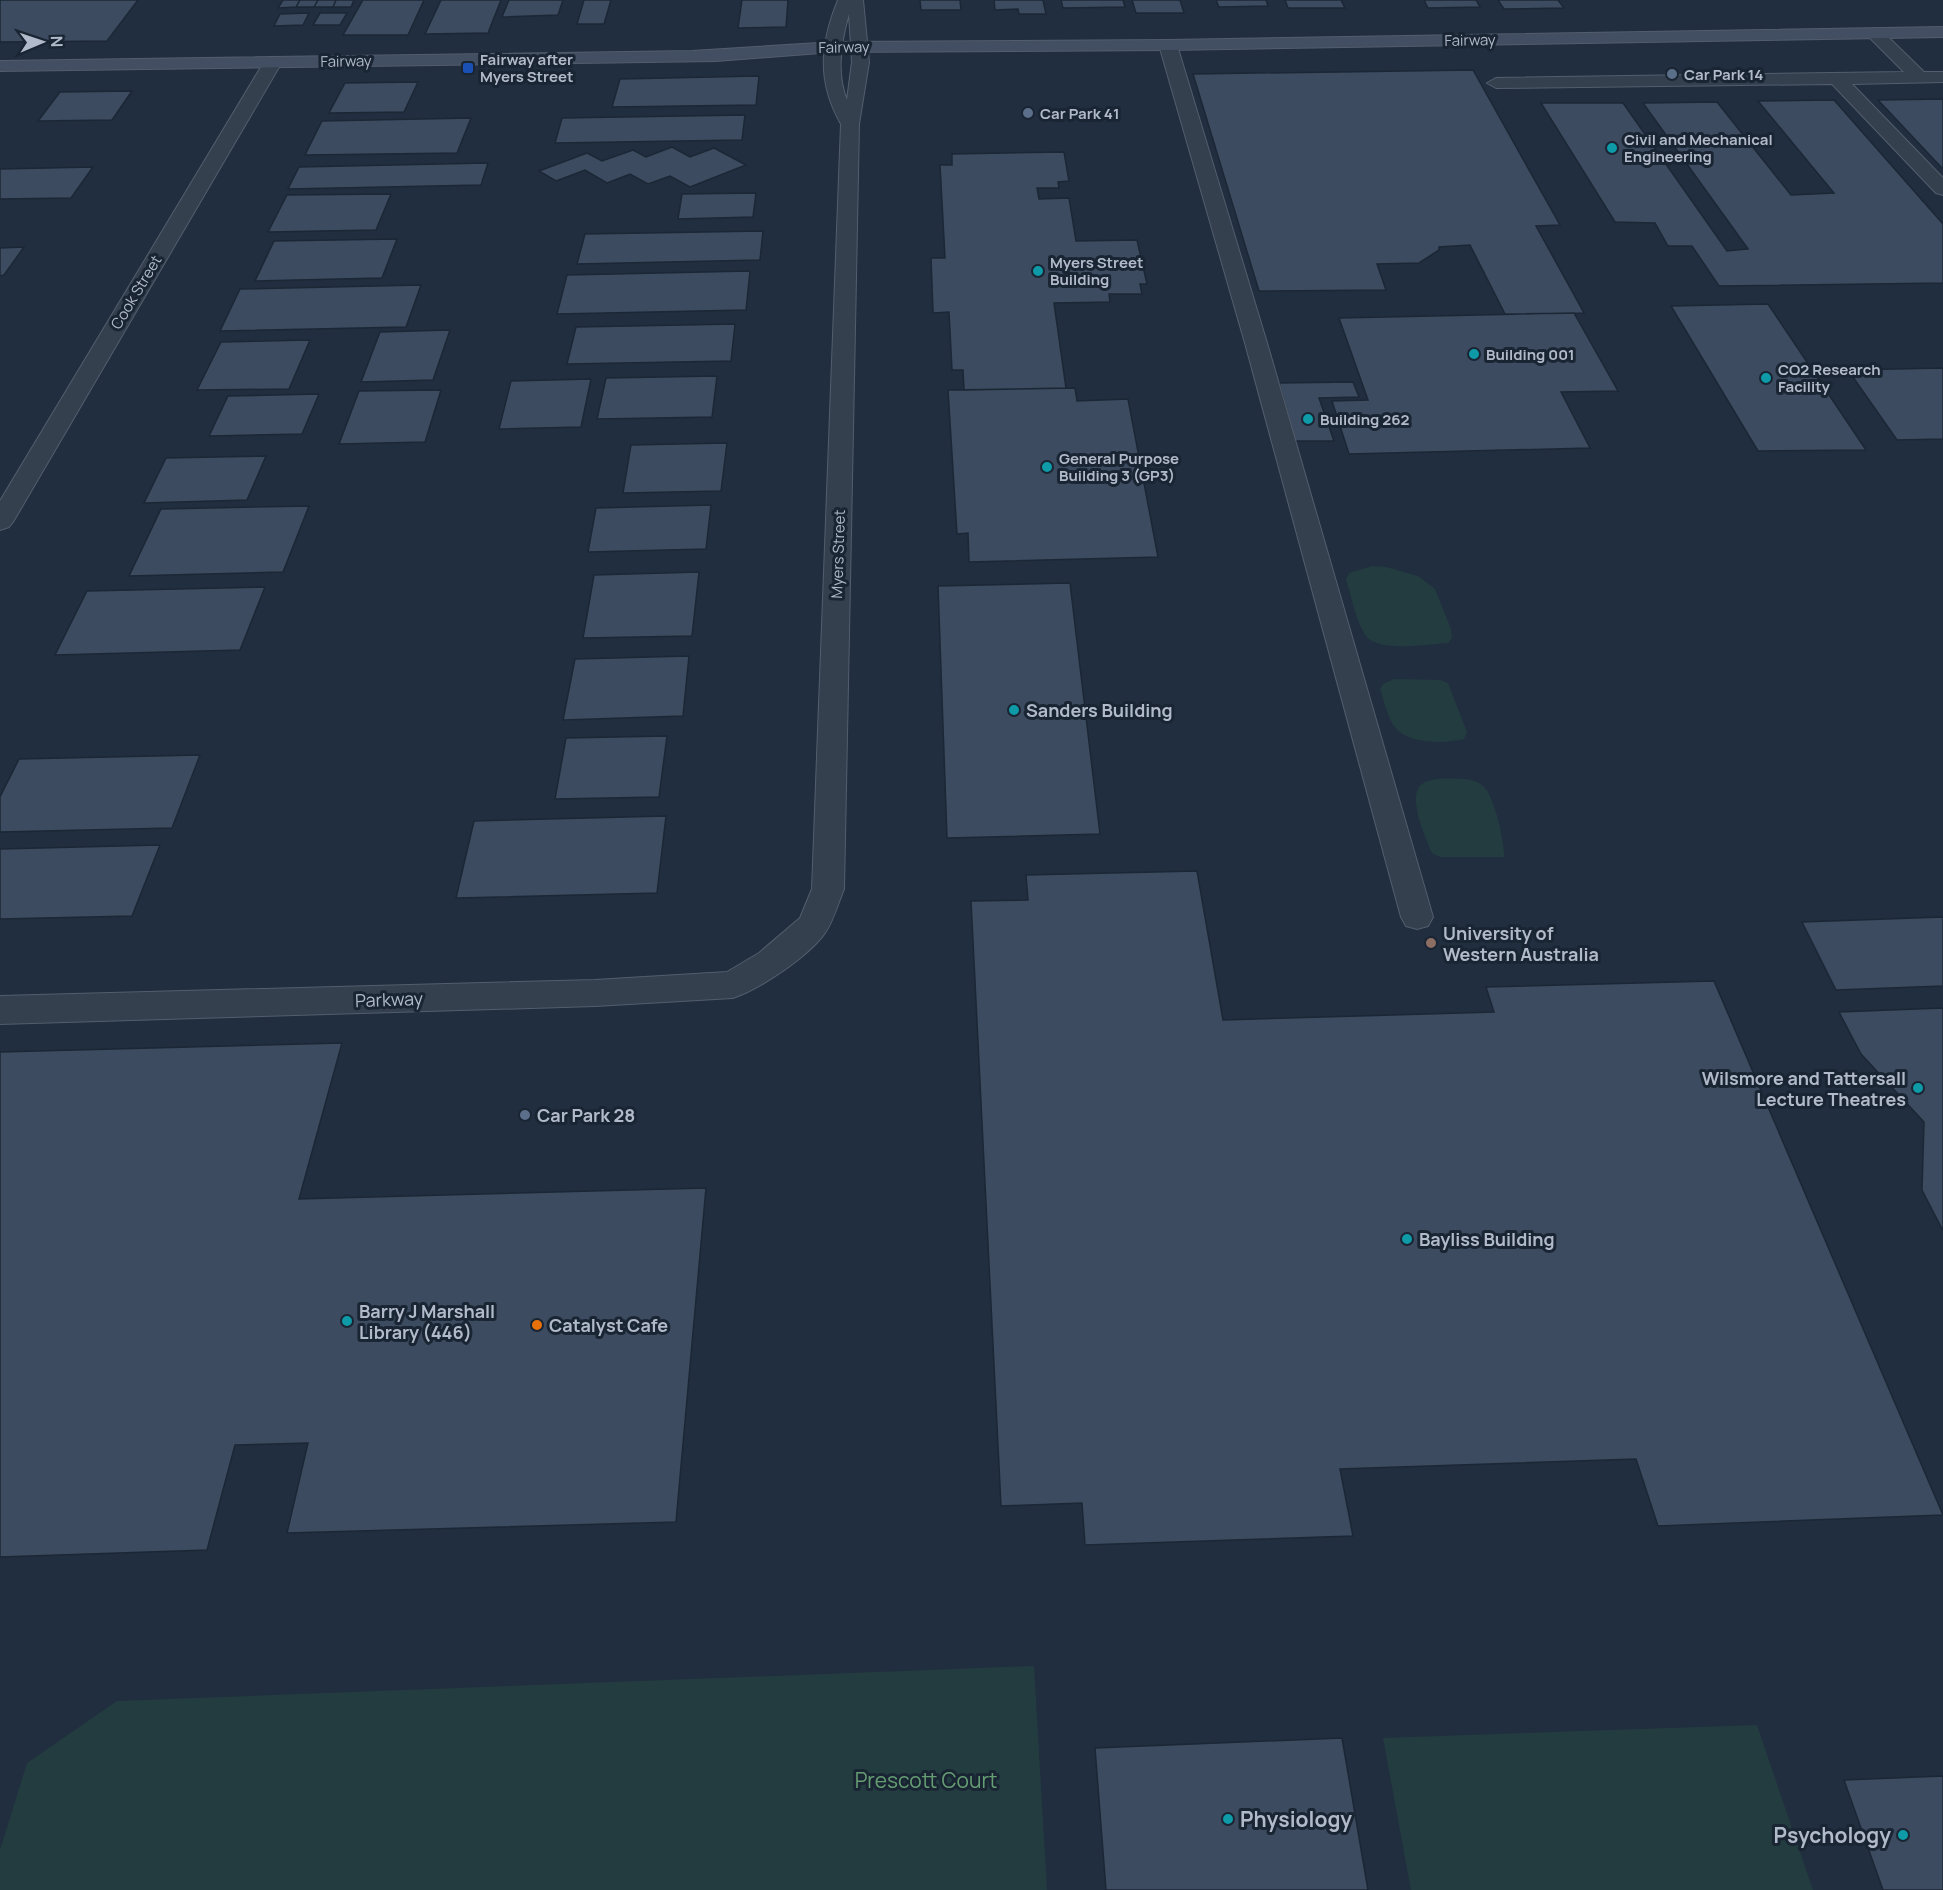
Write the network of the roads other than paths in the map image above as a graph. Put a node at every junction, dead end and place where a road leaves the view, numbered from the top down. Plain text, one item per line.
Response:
1 (846, 0) edge
2 (855, 0) edge
3 (1943, 32) edge
4 (1874, 33) junction
5 (1168, 45) junction
6 (834, 51) junction
7 (860, 51) junction
8 (273, 62) junction
9 (0, 66) edge
10 (1919, 77) junction
11 (1943, 77) edge
12 (1836, 78) junction
13 (1496, 83) dead end
14 (850, 124) junction
15 (1943, 189) edge
16 (0, 522) edge
17 (1417, 916) dead end
18 (771, 962) joint
19 (0, 1010) edge

1 - 6 street, Myers Street
2 - 7 street, Myers Street
3 - 4 street, Fairway
4 - 5 street, Fairway
4 - 10 street
5 - 7 street, Fairway
5 - 17 street
6 - 7 street, Fairway
6 - 8 street, Fairway
6 - 14 street, Myers Street
7 - 14 street, Myers Street
8 - 9 street, Fairway
8 - 16 street, Cook Street
10 - 11 street
10 - 12 street
12 - 13 street
12 - 15 street
14 - 18 street, Myers Street
18 - 19 street, Parkway

